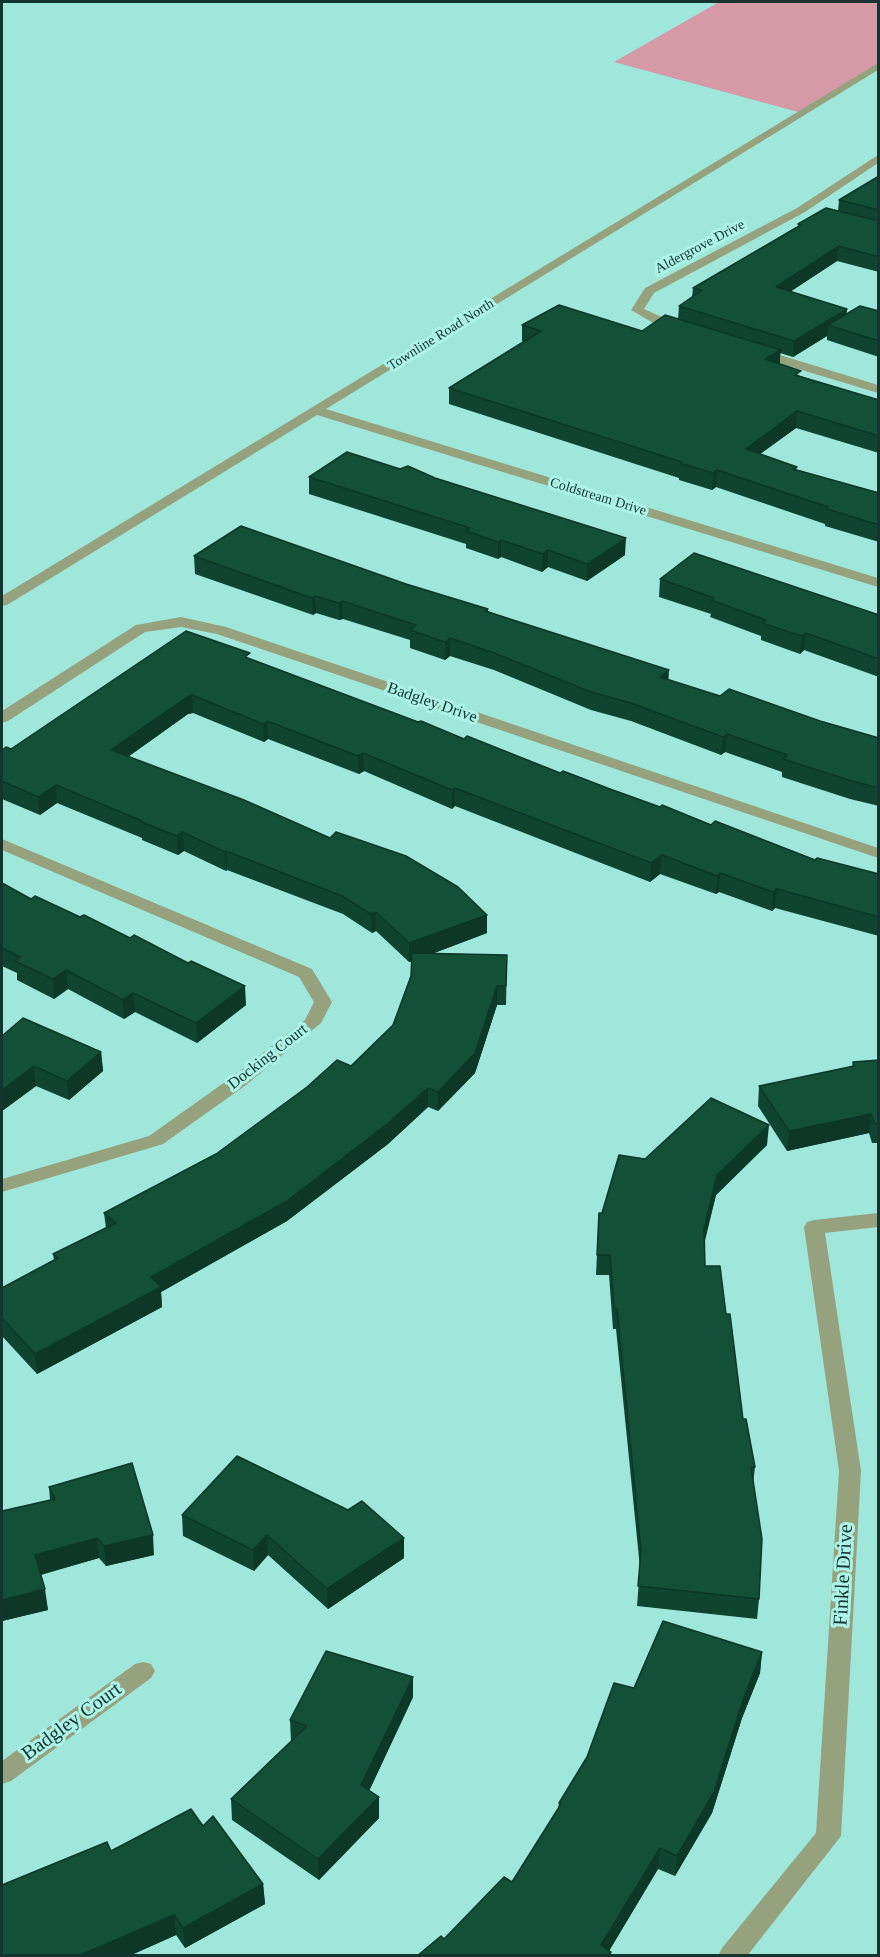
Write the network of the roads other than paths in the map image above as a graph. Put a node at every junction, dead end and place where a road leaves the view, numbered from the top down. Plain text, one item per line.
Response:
1 (879, 66) edge
2 (879, 158) edge
3 (801, 210) junction
4 (823, 216) edge
5 (687, 331) edge
6 (743, 348) edge
7 (879, 389) edge
8 (316, 411) junction
9 (879, 583) edge
10 (2, 602) edge
11 (2, 718) edge
12 (2, 844) edge
13 (879, 853) edge
14 (2, 1186) edge
15 (879, 1220) edge
16 (143, 1671) dead end
17 (2, 1774) edge
18 (731, 1956) edge

1 - 8 street, Townline Road North
2 - 3 street, Aldergrove Drive
3 - 4 street
3 - 5 street, Aldergrove Drive
6 - 7 street
8 - 9 street, Coldstream Drive
8 - 10 street, Townline Road North
11 - 13 street, Badgley Drive
12 - 14 street, Docking Court
15 - 18 street, Finkle Drive
16 - 17 street, Badgley Court

